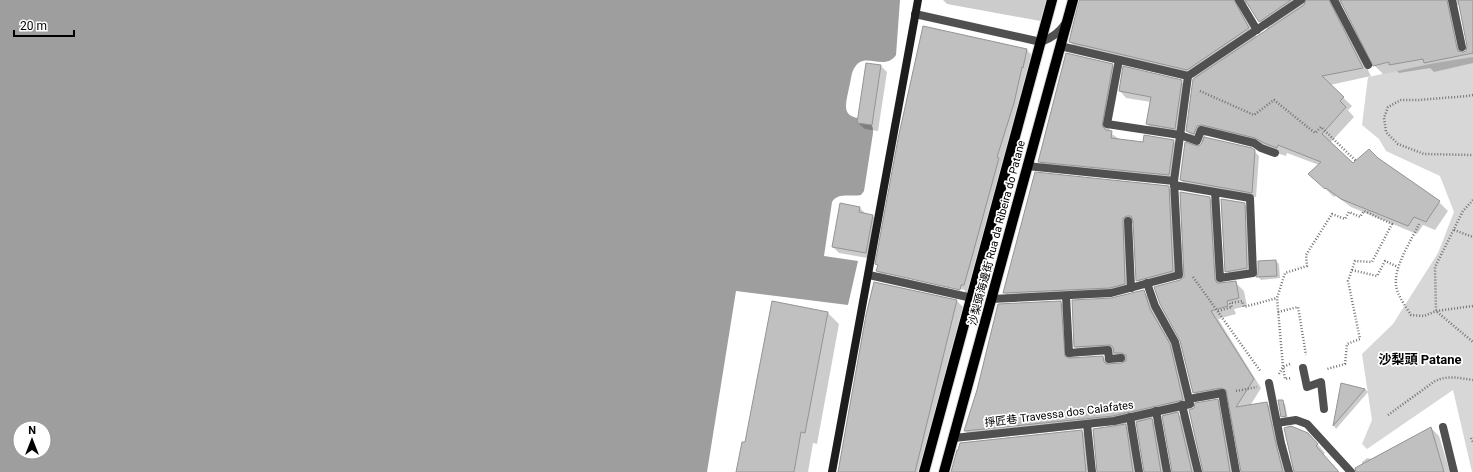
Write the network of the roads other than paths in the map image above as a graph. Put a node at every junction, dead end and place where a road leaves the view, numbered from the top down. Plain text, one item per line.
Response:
1 (918, 0) edge
2 (1052, 0) edge
3 (1072, 0) edge
4 (1239, 0) edge
5 (1301, 0) edge
6 (1334, 0) edge
7 (1452, 0) edge
8 (915, 14) junction
9 (1067, 21) junction
10 (1257, 30) junction
11 (1041, 42) junction
12 (1060, 46) junction
13 (1462, 47) dead end
14 (1119, 60) junction
15 (1368, 65) dead end
16 (1187, 80) junction
17 (1180, 135) junction
18 (1276, 153) dead end
19 (1027, 166) junction
20 (1174, 183) junction
21 (1215, 192) junction
22 (1128, 221) dead end
23 (869, 274) junction
24 (1148, 284) junction
25 (1131, 288) junction
26 (1066, 296) junction
27 (972, 298) junction
28 (991, 299) junction
29 (1121, 358) dead end
30 (1303, 368) dead end
31 (1269, 383) road end
32 (1187, 403) junction
33 (1324, 409) dead end
34 (1156, 411) junction
35 (1130, 417) junction
36 (1277, 423) junction
37 (1087, 424) junction
38 (1443, 427) dead end
39 (954, 438) junction
40 (832, 472) edge
41 (924, 472) edge
42 (944, 472) edge
43 (1092, 472) edge
44 (1139, 472) edge
45 (1167, 472) edge
46 (1198, 472) edge
47 (1236, 472) edge
48 (1289, 472) edge
49 (1351, 472) edge
50 (1454, 472) edge

1 - 8 street
2 - 11 main road, 沙梨頭海邊街 Rua da Ribeira do Patane
3 - 9 main road, 沙梨頭海邊街 Rua da Ribeira do Patane
4 - 10 street
5 - 10 street
6 - 15 street
7 - 13 street
8 - 11 street
8 - 23 street
9 - 11 street
9 - 12 main road, 沙梨頭海邊街 Rua da Ribeira do Patane
10 - 16 street
11 - 27 main road, 沙梨頭海邊街 Rua da Ribeira do Patane
12 - 14 street
12 - 19 main road, 沙梨頭海邊街 Rua da Ribeira do Patane
14 - 16 street
14 - 17 street
16 - 17 street
17 - 18 street
17 - 20 street
19 - 20 street
19 - 28 main road, 沙梨頭海邊街 Rua da Ribeira do Patane
20 - 21 street
20 - 24 street
21 - 21 street
22 - 25 street
23 - 27 street
23 - 40 street
24 - 25 street
24 - 32 street
25 - 26 street
26 - 28 street
26 - 29 street
27 - 41 main road, 沙梨頭海邊街 Rua da Ribeira do Patane
28 - 39 main road, 沙梨頭海邊街 Rua da Ribeira do Patane
30 - 33 street
31 - 36 street
32 - 34 street, 掙匠巷 Travessa dos Calafates
32 - 46 street
32 - 47 street, 掙匠巷 Travessa dos Calafates
34 - 35 street, 掙匠巷 Travessa dos Calafates
34 - 45 street
35 - 37 street, 掙匠巷 Travessa dos Calafates
35 - 44 street
36 - 48 street
36 - 49 street
37 - 39 street, 掙匠巷 Travessa dos Calafates
37 - 43 street
38 - 50 street
39 - 42 main road, 沙梨頭海邊街 Rua da Ribeira do Patane

